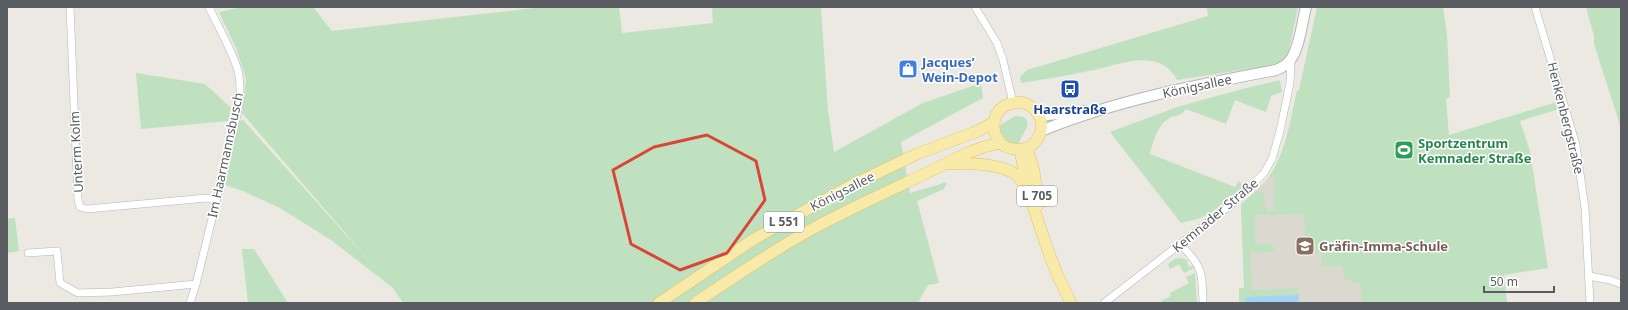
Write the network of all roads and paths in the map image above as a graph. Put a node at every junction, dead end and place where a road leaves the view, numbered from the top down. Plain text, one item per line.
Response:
1 (70, 7) edge
2 (209, 7) edge
3 (975, 7) edge
4 (1306, 7) edge
5 (1535, 7) edge
6 (1291, 60) junction
7 (1013, 103) junction
8 (1100, 109) junction
9 (1039, 116) junction
10 (994, 122) junction
11 (1041, 131) junction
12 (1000, 143) junction
13 (1024, 149) junction
14 (945, 165) junction
15 (1028, 191) junction
16 (216, 201) junction
17 (1041, 230) junction
18 (1180, 244) junction
19 (28, 253) dead end
20 (1589, 276) junction
21 (196, 284) junction
22 (1621, 284) edge
23 (190, 303) edge
24 (659, 303) edge
25 (696, 303) edge
26 (1071, 303) edge
27 (1104, 303) edge
28 (1203, 303) edge
29 (1590, 303) edge

1 - 16 street, Unterm Kolm
2 - 16 street, Im Haarmannsbusch
3 - 7 street
4 - 6 main road, Kemnader Straße
5 - 20 street, Henkenbergstraße
6 - 8 main road, Königsallee
6 - 18 street, Kemnader Straße
7 - 9 main road
7 - 10 main road, Königsallee / L 551
8 - 9 main road, Königsallee
8 - 11 main road, Königsallee
9 - 11 main road
10 - 12 main road
10 - 24 main road, Königsallee / L 551
11 - 13 main road
12 - 13 main road
12 - 14 main road, Königsallee / L 551
13 - 15 main road, L 705
13 - 17 main road, L 705
14 - 15 main road, Königsallee / L 551
14 - 25 main road, Königsallee / L 551
15 - 17 main road, L 705
16 - 21 street, Im Haarmannsbusch
17 - 26 main road, L 705
18 - 27 street, Kemnader Straße
18 - 28 street
19 - 21 street
20 - 22 street
20 - 29 street, Henkenbergstraße
21 - 23 street, Im Haarmannsbusch

